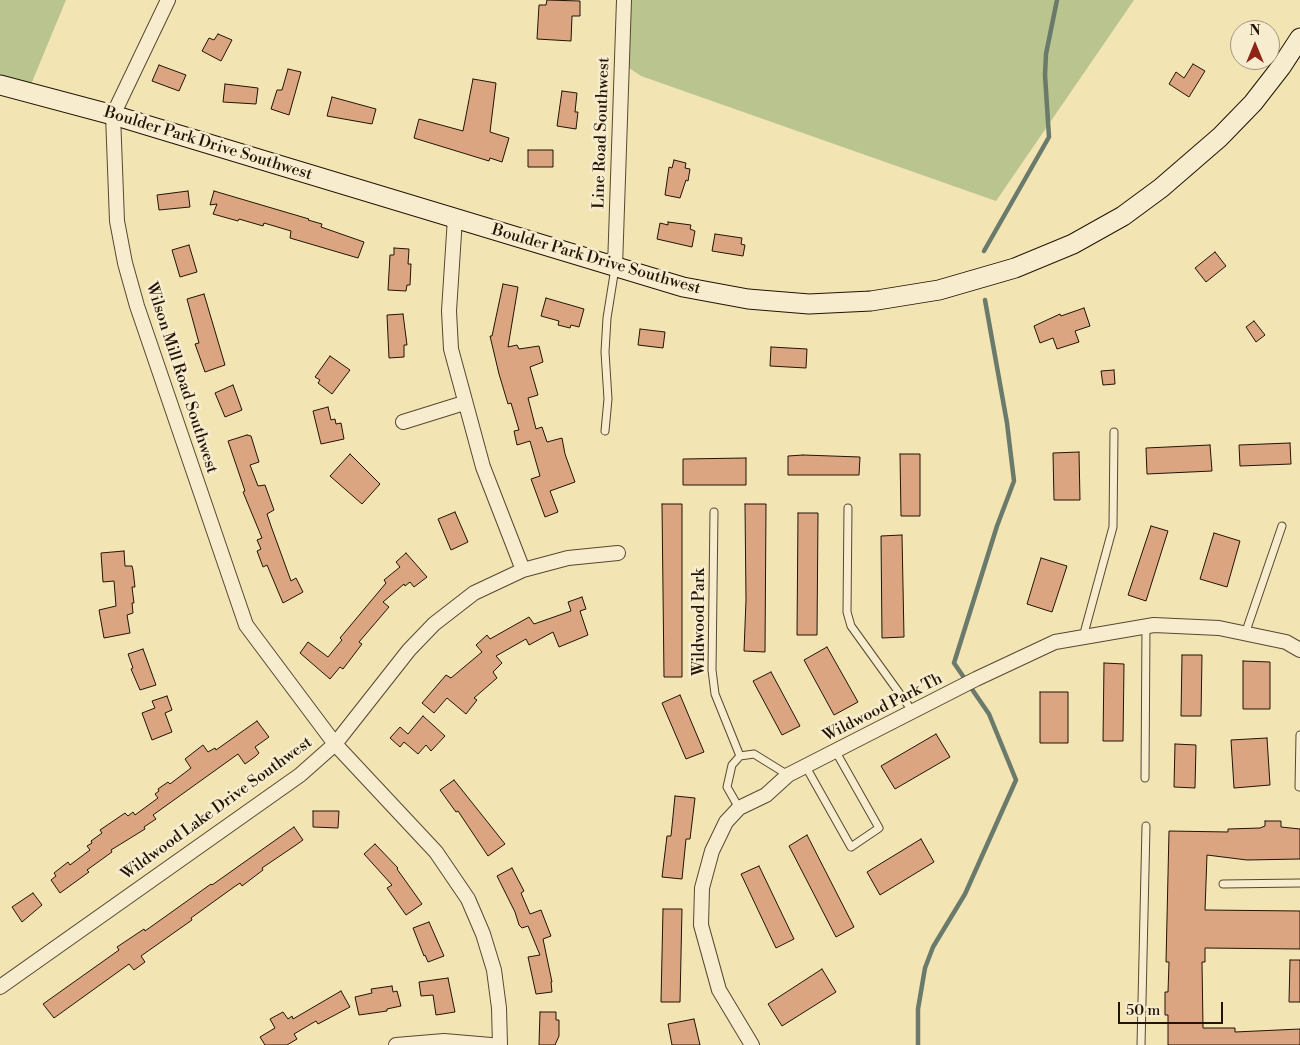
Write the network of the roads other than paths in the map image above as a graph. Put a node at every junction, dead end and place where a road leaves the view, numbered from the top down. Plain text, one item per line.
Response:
1 (168, 0) edge
2 (624, 0) edge
3 (1300, 38) edge
4 (0, 85) edge
5 (114, 115) junction
6 (455, 218) junction
7 (615, 267) junction
8 (464, 403) junction
9 (403, 422) dead end
10 (605, 431) dead end
11 (1114, 432) dead end
12 (848, 508) dead end
13 (714, 512) dead end
14 (1282, 526) dead end
15 (618, 554) dead end
16 (523, 570) junction
17 (1146, 626) junction
18 (1245, 634) junction
19 (1082, 638) junction
20 (1300, 650) edge
21 (913, 712) junction
22 (1300, 735) edge
23 (335, 744) junction
24 (836, 752) junction
25 (740, 756) junction
26 (806, 767) junction
27 (788, 775) junction
28 (1145, 778) dead end
29 (1299, 787) dead end
30 (739, 808) junction
31 (1146, 826) dead end
32 (1300, 883) edge
33 (1223, 884) dead end
34 (0, 987) edge
35 (396, 1045) edge
36 (491, 1045) edge
37 (500, 1045) edge
38 (752, 1045) edge
39 (1141, 1045) edge

1 - 5 street, Wilson Mill Road Southwest
2 - 7 street, Line Road Southwest
3 - 7 street, Boulder Park Drive Southwest
4 - 5 street, Boulder Park Drive Southwest
5 - 6 street, Boulder Park Drive Southwest
5 - 23 street, Wilson Mill Road Southwest
6 - 7 street, Boulder Park Drive Southwest
6 - 8 street
7 - 10 lane
8 - 9 street
8 - 16 street
11 - 19 lane
12 - 21 lane
13 - 25 lane, Wildwood Park
14 - 18 lane
15 - 16 street, Wildwood Lake Drive Southwest
16 - 23 street, Wildwood Lake Drive Southwest
17 - 18 street, Wildwood Park Th
17 - 19 street, Wildwood Park Th
17 - 28 lane
18 - 20 street, Wildwood Park Th
19 - 21 street, Wildwood Park Th
21 - 24 street, Wildwood Park Th
22 - 29 lane
23 - 34 street, Wildwood Lake Drive Southwest
23 - 37 street, Wilson Mill Road Southwest
24 - 26 street, Wildwood Park Th
24 - 26 lane
25 - 27 lane
25 - 30 lane
26 - 27 street, Wildwood Park Th
27 - 30 street, Wildwood Park Th
30 - 38 street, Wildwood Park Th
31 - 39 lane
32 - 33 lane
35 - 36 street

